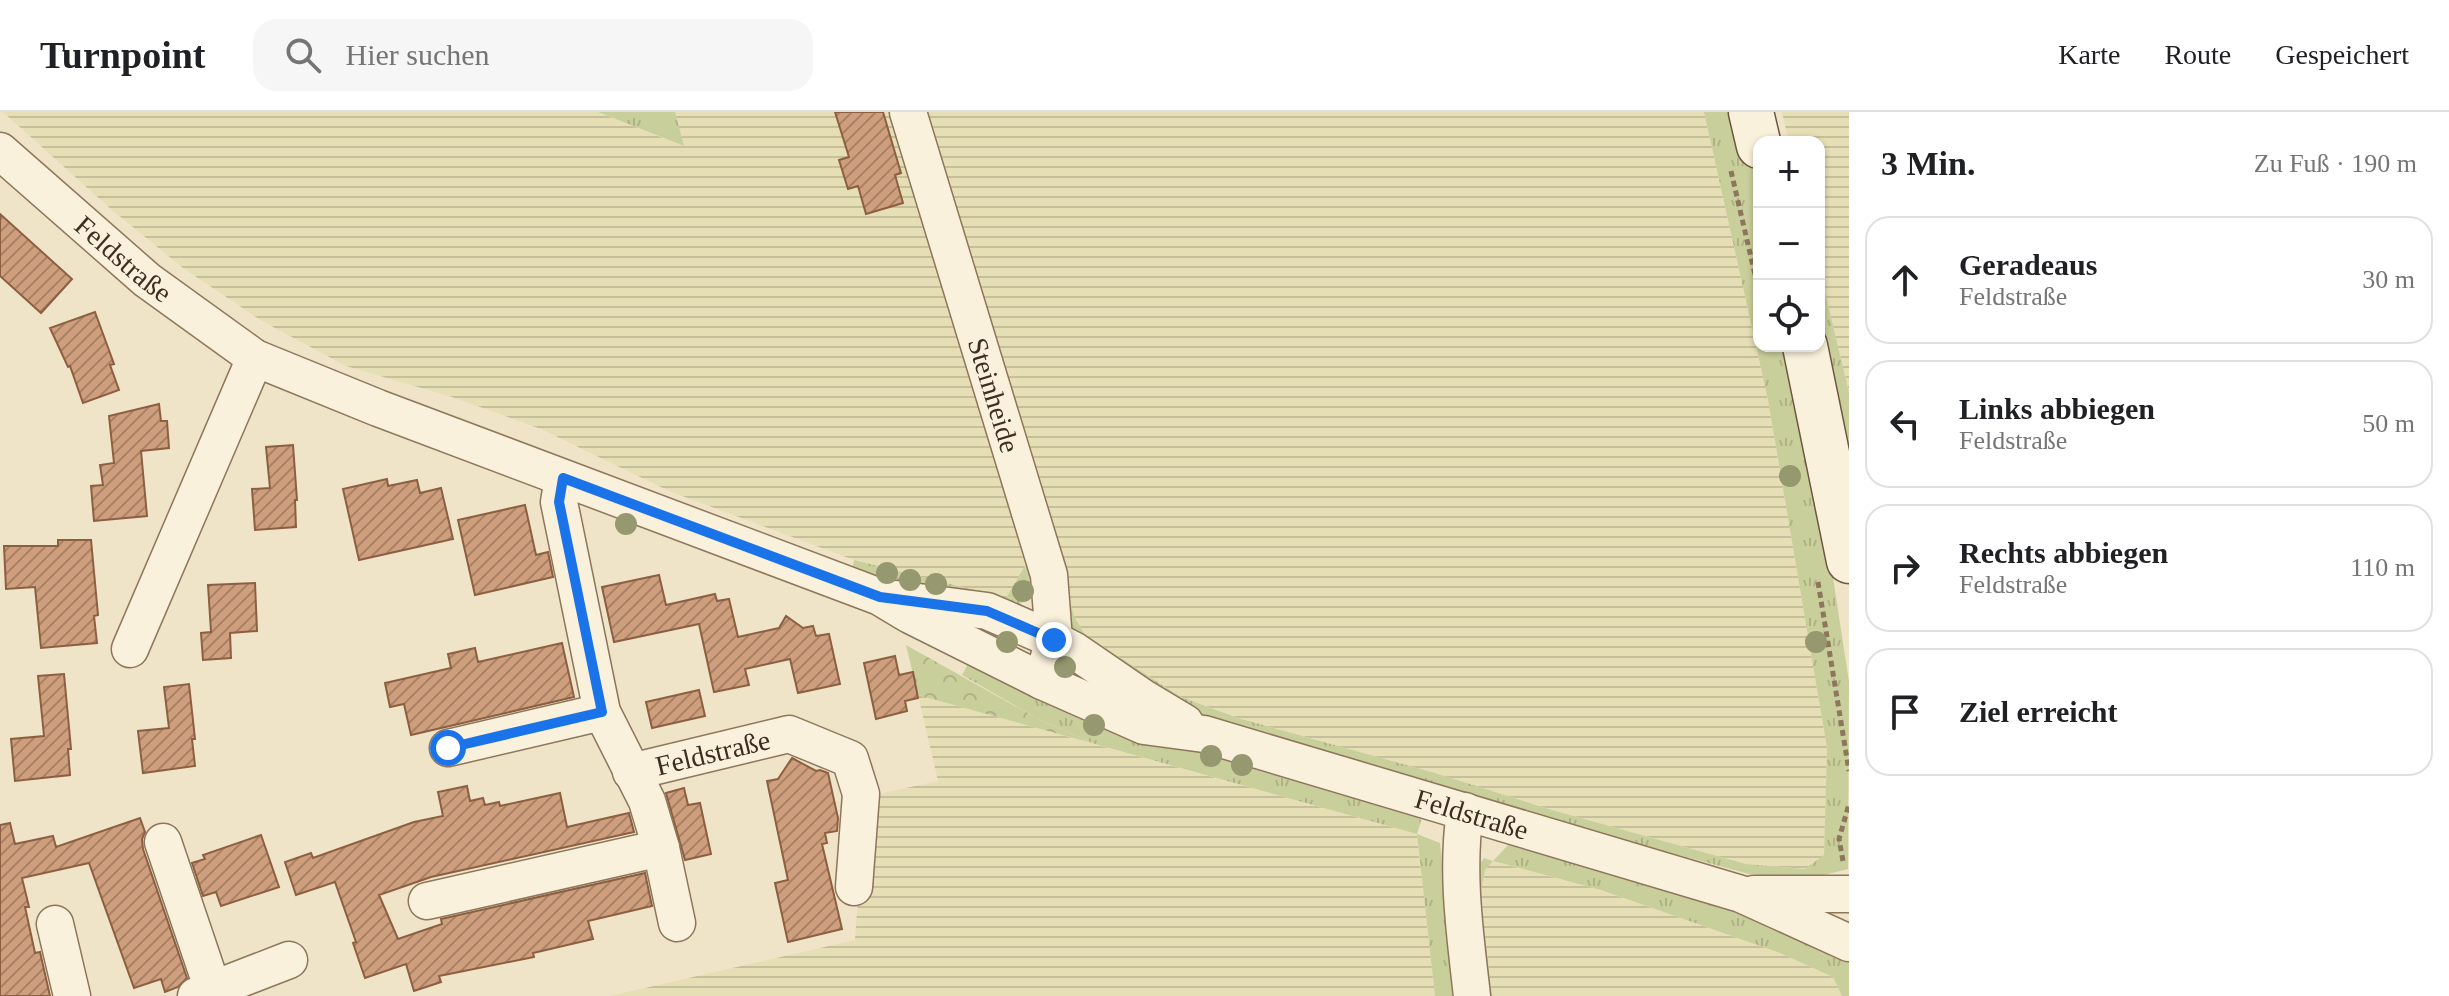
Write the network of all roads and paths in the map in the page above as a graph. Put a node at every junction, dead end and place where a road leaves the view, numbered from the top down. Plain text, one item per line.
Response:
1 (908, 112) edge
2 (1751, 112) edge
3 (0, 151) edge
4 (1743, 152) edge
5 (1758, 280) edge
6 (1806, 352) edge
7 (255, 358) junction
8 (563, 478) junction
9 (1849, 561) edge
10 (880, 597) junction
11 (1054, 640) junction
12 (130, 649) dead end
13 (1042, 681) junction
14 (602, 712) junction
15 (1204, 734) junction
16 (448, 748) dead end
17 (631, 772) junction
18 (1849, 804) edge
19 (1465, 811) junction
20 (163, 842) dead end
21 (661, 848) junction
22 (854, 887) dead end
23 (1741, 894) junction
24 (1849, 894) edge
25 (427, 901) dead end
26 (677, 923) dead end
27 (55, 924) dead end
28 (1849, 943) edge
29 (289, 960) dead end
30 (204, 993) edge
31 (72, 996) edge
32 (1472, 996) edge

1 - 11 street, Steinheide
2 - 4 street
3 - 7 street, Feldstraße
4 - 5 path
6 - 9 street
7 - 8 street, Feldstraße
7 - 12 street
8 - 10 street, Feldstraße
8 - 14 street, Feldstraße
10 - 11 street, Feldstraße
10 - 13 street, Feldstraße
11 - 13 street, Steinheide
11 - 15 street, Feldstraße
13 - 15 street, Feldstraße
14 - 16 street
14 - 17 street, Feldstraße
15 - 19 street, Feldstraße
17 - 21 street, Feldstraße
17 - 22 street, Feldstraße
18 - 24 path
19 - 23 street, Feldstraße
19 - 32 street
20 - 30 street
21 - 25 street
21 - 26 street, Feldstraße
23 - 24 street, Feldstraße
23 - 28 street, Feldstraße
27 - 31 street
29 - 30 street

